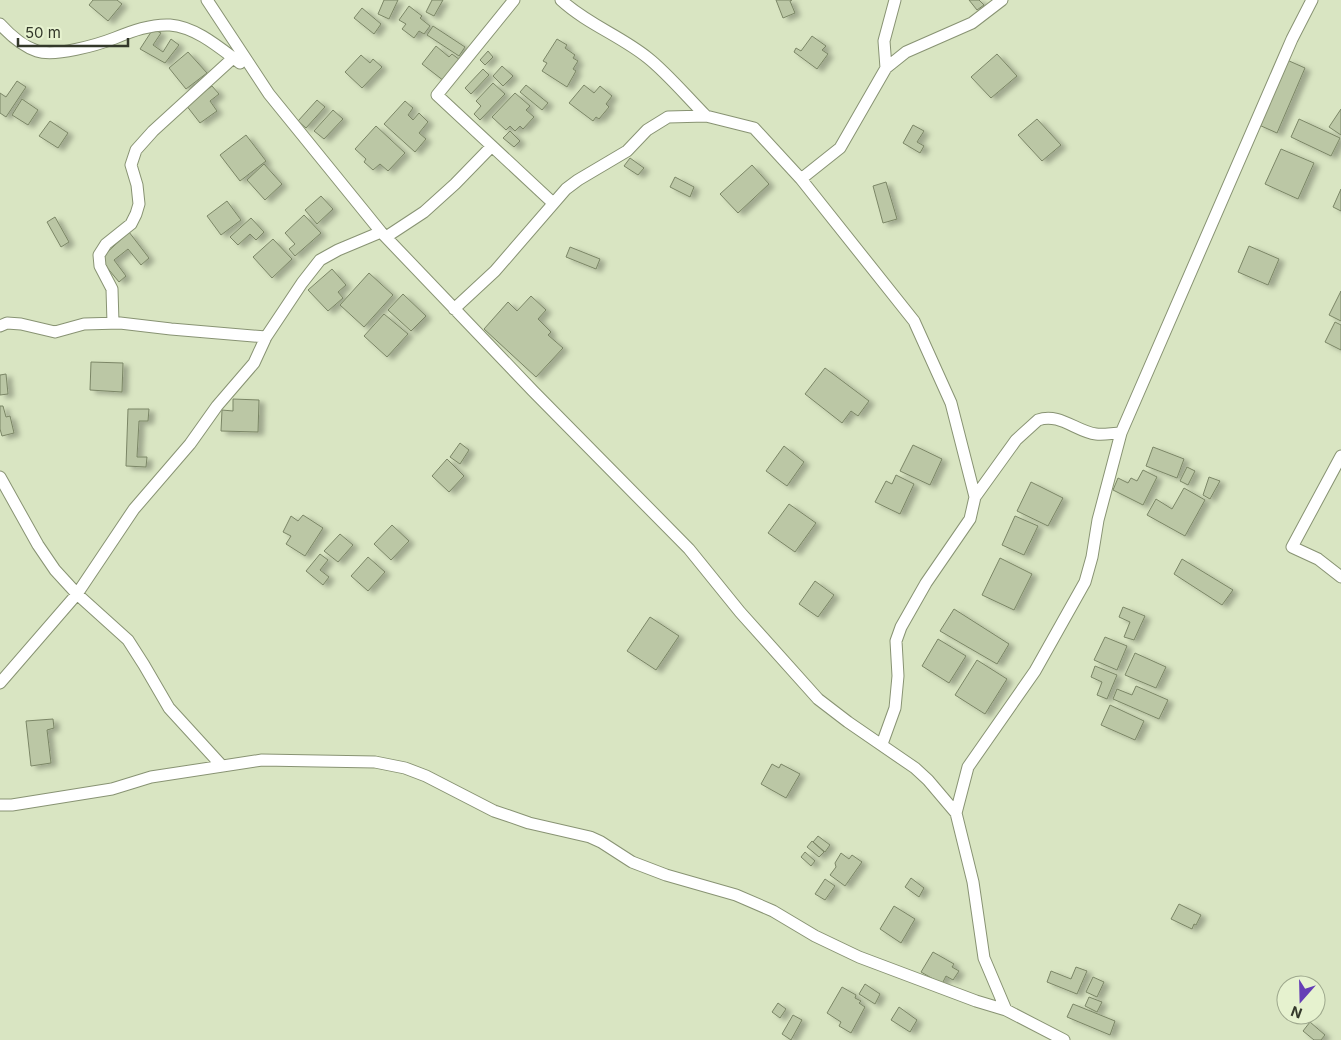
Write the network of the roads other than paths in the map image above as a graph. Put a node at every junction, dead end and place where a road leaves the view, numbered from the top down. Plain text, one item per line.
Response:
1 (207, 0) edge
2 (514, 0) edge
3 (561, 0) edge
4 (895, 0) edge
5 (1002, 0) edge
6 (1319, 0) edge
7 (1310, 3) edge
8 (0, 24) edge
9 (233, 58) junction
10 (886, 68) junction
11 (258, 77) junction
12 (706, 116) junction
13 (491, 147) junction
14 (801, 179) junction
15 (553, 203) junction
16 (383, 234) junction
17 (454, 308) junction
18 (113, 323) junction
19 (0, 326) edge
20 (266, 337) junction
21 (1121, 433) junction
22 (1341, 456) edge
23 (0, 477) edge
24 (975, 497) junction
25 (1341, 577) edge
26 (77, 594) junction
27 (0, 684) edge
28 (882, 744) junction
29 (222, 766) junction
30 (0, 805) edge
31 (956, 813) junction
32 (1006, 1010) junction
33 (1064, 1040) edge

1 - 11 street
2 - 13 street
3 - 12 street
4 - 10 street
5 - 10 street
6 - 7 street
7 - 21 street
8 - 9 street
9 - 11 street
9 - 18 street
10 - 14 street
11 - 16 street
12 - 14 street
12 - 15 street
13 - 15 street
13 - 16 street
14 - 24 street
15 - 17 street
16 - 17 street
16 - 20 street
17 - 28 street
18 - 19 street
18 - 20 street
20 - 26 street
21 - 24 street
21 - 31 street
22 - 25 street
23 - 26 street
24 - 28 street
26 - 27 street
26 - 29 street
28 - 31 street
29 - 30 street
29 - 32 street
31 - 32 street
32 - 33 street

